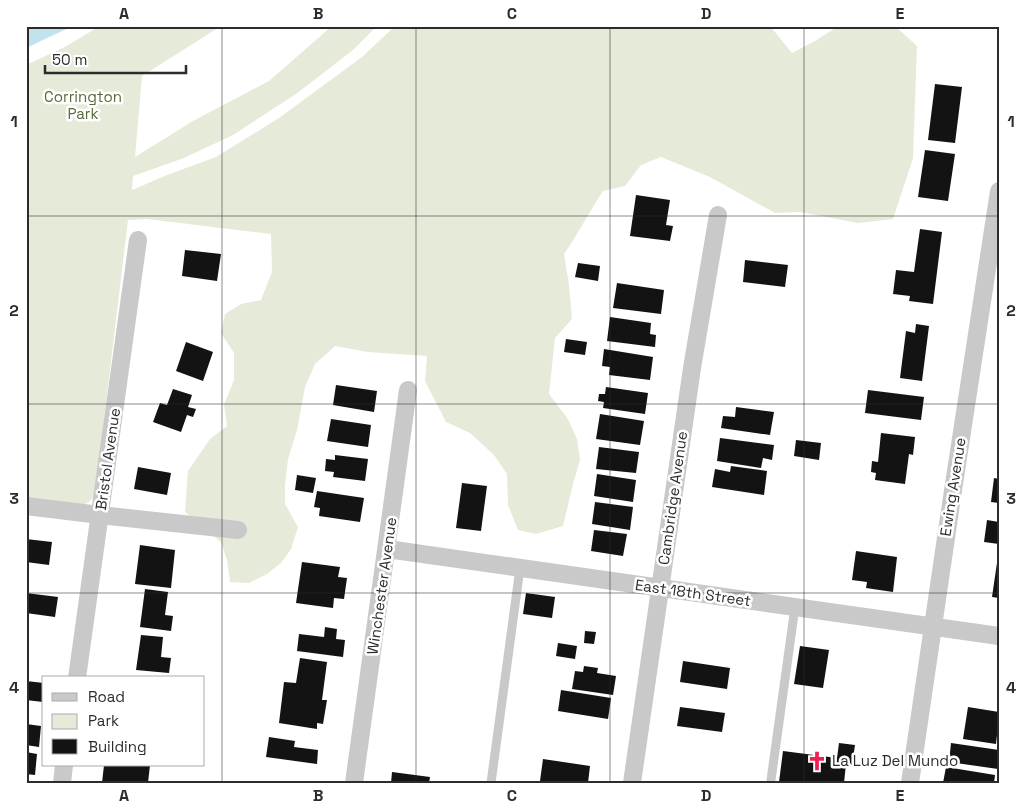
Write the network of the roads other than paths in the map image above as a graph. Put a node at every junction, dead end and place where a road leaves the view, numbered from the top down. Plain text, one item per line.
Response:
1 (999, 191) edge
2 (718, 215) dead end
3 (138, 240) dead end
4 (408, 390) dead end
5 (26, 506) edge
6 (100, 516) junction
7 (238, 530) dead end
8 (387, 548) junction
9 (520, 568) junction
10 (660, 588) junction
11 (795, 607) junction
12 (933, 627) junction
13 (999, 636) edge
14 (77, 676) edge
15 (64, 766) edge
16 (771, 780) dead end
17 (62, 783) edge
18 (354, 783) edge
19 (491, 783) edge
20 (632, 783) edge
21 (910, 783) edge

1 - 12 street, Ewing Avenue
2 - 10 street, Cambridge Avenue
3 - 6 street, Bristol Avenue
4 - 8 street, Winchester Avenue
5 - 6 street
6 - 7 street
6 - 14 street, Bristol Avenue
8 - 9 street, East 18th Street
8 - 18 street, Winchester Avenue
9 - 10 street, East 18th Street
9 - 19 lane
10 - 11 street, East 18th Street
10 - 20 street, Cambridge Avenue
11 - 12 street, East 18th Street
11 - 16 lane
12 - 13 street, East 18th Street
12 - 21 street, Ewing Avenue
15 - 17 street

